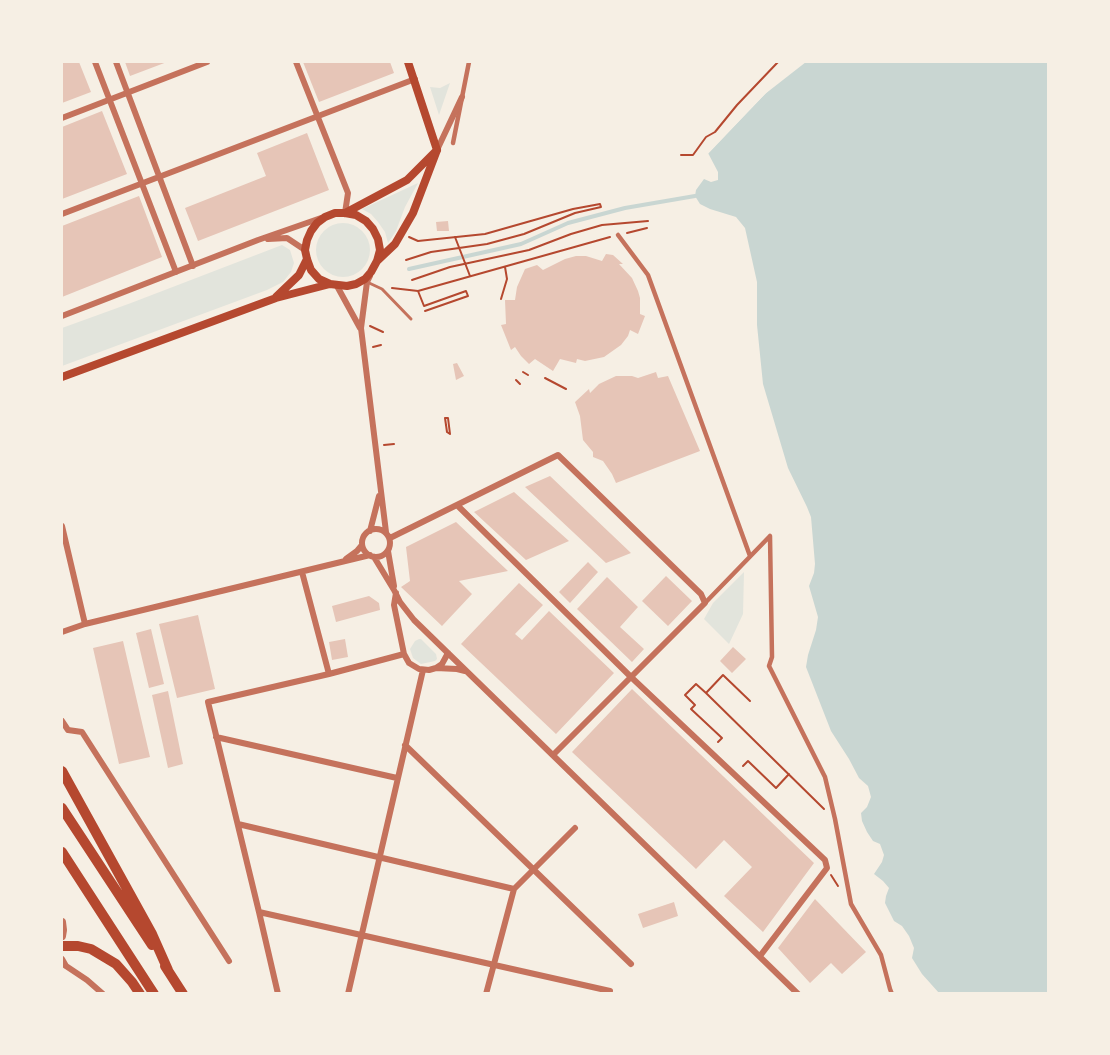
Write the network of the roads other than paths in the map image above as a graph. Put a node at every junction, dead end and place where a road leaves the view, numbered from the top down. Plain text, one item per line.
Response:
1 (95, 62) edge
2 (116, 62) edge
3 (207, 62) edge
4 (296, 62) edge
5 (408, 62) edge
6 (469, 62) edge
7 (415, 79) junction
8 (128, 92) junction
9 (462, 97) junction
10 (110, 99) junction
11 (318, 116) junction
12 (62, 118) edge
13 (453, 143) dead end
14 (437, 150) junction
15 (160, 177) junction
16 (142, 184) junction
17 (345, 213) junction
18 (62, 214) edge
19 (325, 217) junction
20 (618, 235) road end
21 (258, 240) junction
22 (306, 254) junction
23 (378, 261) junction
24 (193, 266) junction
25 (176, 272) junction
26 (372, 272) junction
27 (368, 282) junction
28 (334, 285) junction
29 (276, 298) junction
30 (62, 316) edge
31 (411, 319) dead end
32 (361, 328) junction
33 (62, 377) edge
34 (381, 489) junction
35 (457, 505) junction
36 (62, 526) edge
37 (370, 531) junction
38 (388, 535) junction
39 (362, 545) junction
40 (388, 550) junction
41 (372, 556) junction
42 (750, 556) junction
43 (340, 563) junction
44 (302, 572) junction
45 (395, 591) junction
46 (705, 603) junction
47 (85, 624) junction
48 (62, 632) edge
49 (448, 653) junction
50 (404, 654) junction
51 (436, 668) junction
52 (423, 670) junction
53 (467, 672) junction
54 (329, 674) junction
55 (631, 677) junction
56 (62, 722) edge
57 (216, 737) junction
58 (405, 745) junction
59 (553, 755) junction
60 (62, 771) edge
61 (397, 778) junction
62 (62, 808) edge
63 (238, 824) junction
64 (575, 828) dead end
65 (62, 852) edge
66 (379, 857) junction
67 (534, 870) junction
68 (514, 889) junction
69 (260, 912) junction
70 (62, 922) edge
71 (361, 935) junction
72 (62, 936) edge
73 (62, 945) edge
74 (760, 956) junction
75 (229, 961) dead end
76 (63, 963) edge
77 (631, 964) dead end
78 (493, 965) junction
79 (168, 970) junction
80 (610, 992) dead end
81 (104, 993) edge
82 (140, 993) edge
83 (154, 993) edge
84 (183, 993) edge
85 (278, 993) edge
86 (348, 993) edge
87 (486, 993) edge
88 (798, 993) edge
89 (892, 993) edge

1 - 10 street
2 - 8 street
3 - 8 street
4 - 11 street
5 - 7 main road
6 - 9 street
7 - 11 street
7 - 14 main road
8 - 10 street
8 - 15 street
9 - 13 street
9 - 14 street
10 - 12 street
10 - 16 street
11 - 15 street
11 - 17 street
14 - 17 main road
14 - 23 main road
15 - 16 street
15 - 24 street
16 - 18 street
16 - 25 street
17 - 19 main road
17 - 23 main road
19 - 21 street
19 - 22 main road
20 - 42 street
21 - 22 street
21 - 24 street
22 - 28 main road
22 - 29 main road
23 - 26 main road
24 - 25 street
25 - 30 street
26 - 27 street
26 - 28 main road
27 - 31 lane
27 - 32 street
28 - 29 main road
28 - 32 street
29 - 33 main road
32 - 34 street
34 - 37 street
34 - 38 street
35 - 38 street
35 - 46 street
35 - 55 street
36 - 47 street
37 - 38 street
37 - 39 street
38 - 40 street
39 - 41 street
39 - 43 street
40 - 41 street
40 - 45 street
41 - 43 street
41 - 45 street
42 - 46 street
42 - 89 street
43 - 44 street
44 - 47 street
44 - 54 street
45 - 49 street
45 - 50 street
46 - 55 street
47 - 48 street
49 - 51 street
49 - 53 street
50 - 52 street
50 - 54 street
51 - 52 street
51 - 53 street
52 - 58 street
53 - 59 street
54 - 57 street
55 - 59 street
55 - 74 street
56 - 75 street
57 - 61 street
57 - 63 street
58 - 61 street
58 - 67 street
59 - 74 street
60 - 79 highway
61 - 66 street
62 - 79 highway
63 - 66 street
63 - 69 street
64 - 67 street
65 - 83 highway
66 - 68 street
66 - 71 street
67 - 68 street
67 - 77 street
68 - 78 street
69 - 71 street
69 - 85 street
70 - 72 street
71 - 78 street
71 - 86 street
73 - 82 highway
74 - 88 street
76 - 81 street
78 - 80 street
78 - 87 street
79 - 84 highway

